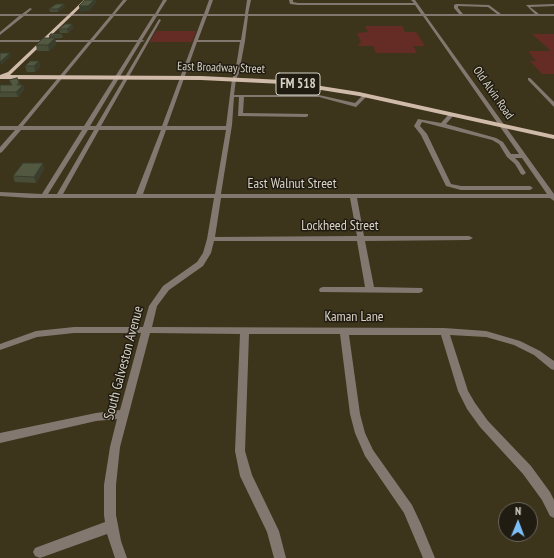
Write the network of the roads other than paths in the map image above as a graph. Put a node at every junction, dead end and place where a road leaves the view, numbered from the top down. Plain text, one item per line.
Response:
1 (80, 0) edge
2 (86, 0) edge
3 (125, 0) edge
4 (165, 0) edge
5 (171, 0) edge
6 (210, 0) edge
7 (249, 0) edge
8 (291, 0) edge
9 (413, 0) edge
10 (535, 0) edge
11 (416, 4) junction
12 (541, 4) junction
13 (554, 5) edge
14 (30, 9) dead end
15 (0, 15) edge
16 (22, 15) junction
17 (64, 15) junction
18 (70, 15) junction
19 (112, 15) junction
20 (156, 15) junction
21 (162, 15) junction
22 (205, 15) junction
23 (247, 15) junction
24 (424, 15) junction
25 (462, 15) junction
26 (500, 15) junction
27 (538, 15) junction
28 (554, 15) edge
29 (0, 34) edge
30 (0, 41) edge
31 (36, 41) junction
32 (43, 41) junction
33 (91, 41) junction
34 (140, 41) junction
35 (147, 41) junction
36 (196, 41) junction
37 (243, 41) junction
38 (1, 78) edge
39 (60, 78) junction
40 (118, 78) junction
41 (126, 78) junction
42 (182, 78) junction
43 (234, 79) junction
44 (530, 79) dead end
45 (544, 95) junction
46 (554, 95) edge
47 (232, 96) junction
48 (242, 96) junction
49 (366, 96) junction
50 (554, 105) edge
51 (452, 114) junction
52 (306, 115) dead end
53 (442, 125) junction
54 (502, 125) junction
55 (0, 128) edge
56 (19, 128) junction
57 (87, 128) junction
58 (98, 128) junction
59 (164, 128) junction
60 (228, 128) junction
61 (554, 137) edge
62 (0, 151) edge
63 (509, 156) junction
64 (524, 156) junction
65 (523, 174) dead end
66 (502, 188) junction
67 (530, 188) dead end
68 (0, 194) edge
69 (30, 196) junction
70 (44, 196) junction
71 (59, 196) junction
72 (139, 196) junction
73 (217, 196) junction
74 (353, 196) junction
75 (506, 196) junction
76 (553, 197) edge
77 (0, 199) edge
78 (361, 238) junction
79 (469, 238) dead end
80 (212, 239) junction
81 (323, 290) dead end
82 (370, 290) junction
83 (419, 290) dead end
84 (245, 331) junction
85 (344, 331) junction
86 (444, 331) junction
87 (146, 332) junction
88 (0, 348) edge
89 (554, 366) edge
90 (124, 414) junction
91 (0, 438) edge
92 (554, 512) edge
93 (112, 526) junction
94 (38, 552) dead end
95 (121, 558) edge
96 (280, 558) edge
97 (429, 558) edge

1 - 17 main road
2 - 18 main road
3 - 19 street
4 - 20 street
5 - 21 street
6 - 22 street
7 - 23 street, South Galveston Avenue
8 - 11 street
9 - 11 street, Old Alvin Road
10 - 12 street
11 - 24 street, Old Alvin Road
12 - 13 street
12 - 27 street
14 - 16 street
15 - 16 street
16 - 17 street
16 - 29 street
17 - 18 street
17 - 31 main road
18 - 19 street
18 - 32 main road
19 - 20 street
19 - 33 street
20 - 21 street
20 - 34 street
21 - 22 street
21 - 35 street
22 - 23 street
22 - 36 street
23 - 24 street
23 - 37 street, South Galveston Avenue
24 - 25 street
24 - 54 street, Old Alvin Road
25 - 26 street
25 - 26 street
26 - 27 street
27 - 28 street
30 - 31 street
31 - 32 street
31 - 38 main road
32 - 33 street
32 - 38 main road
33 - 34 street
33 - 39 street
34 - 35 street
34 - 40 street
35 - 41 street
36 - 37 street
36 - 42 street
37 - 43 street, South Galveston Avenue
38 - 39 main road, East Broadway Street / FM 518
39 - 40 main road, East Broadway Street / FM 518
39 - 56 street
40 - 41 main road, East Broadway Street / FM 518
40 - 57 street
41 - 42 main road, East Broadway Street / FM 518
41 - 58 street
42 - 43 main road, East Broadway Street / FM 518
42 - 59 street
43 - 47 street, South Galveston Avenue
43 - 49 main road, East Broadway Street / FM 518
44 - 45 street
45 - 46 street
45 - 50 street
47 - 48 street
47 - 60 street, South Galveston Avenue
48 - 49 street
48 - 52 street
49 - 51 main road, East Broadway Street / FM 518
51 - 53 street
51 - 54 main road, East Broadway Street / FM 518
53 - 63 street
53 - 66 street
54 - 61 main road, East Broadway Street / FM 518
54 - 64 street, Old Alvin Road
55 - 56 street
56 - 57 street
56 - 62 street
57 - 58 street
57 - 70 street
58 - 59 street
58 - 71 street
59 - 60 street
59 - 72 street
60 - 73 street, South Galveston Avenue
63 - 64 street
63 - 65 street
64 - 76 street, Old Alvin Road
66 - 67 street
66 - 75 street
68 - 69 street, East Walnut Street
69 - 70 street, East Walnut Street
69 - 77 street, East Walnut Street
70 - 71 street, East Walnut Street
71 - 72 street, East Walnut Street
72 - 73 street, East Walnut Street
73 - 74 street, East Walnut Street
73 - 80 street, South Galveston Avenue
74 - 75 street, East Walnut Street
74 - 78 street
75 - 76 street, East Walnut Street
78 - 79 street, Lockheed Street
78 - 80 street, Lockheed Street
78 - 82 street
80 - 87 street, South Galveston Avenue
81 - 82 street
82 - 83 street
84 - 85 street, Kaman Lane
84 - 87 street, Kaman Lane
84 - 96 street
85 - 86 street, Kaman Lane
85 - 97 street
86 - 89 street, Kaman Lane
86 - 92 street
87 - 88 street, Kaman Lane
87 - 90 street, South Galveston Avenue
90 - 91 street
90 - 93 street, South Galveston Avenue
93 - 94 street
93 - 95 street, South Galveston Avenue

